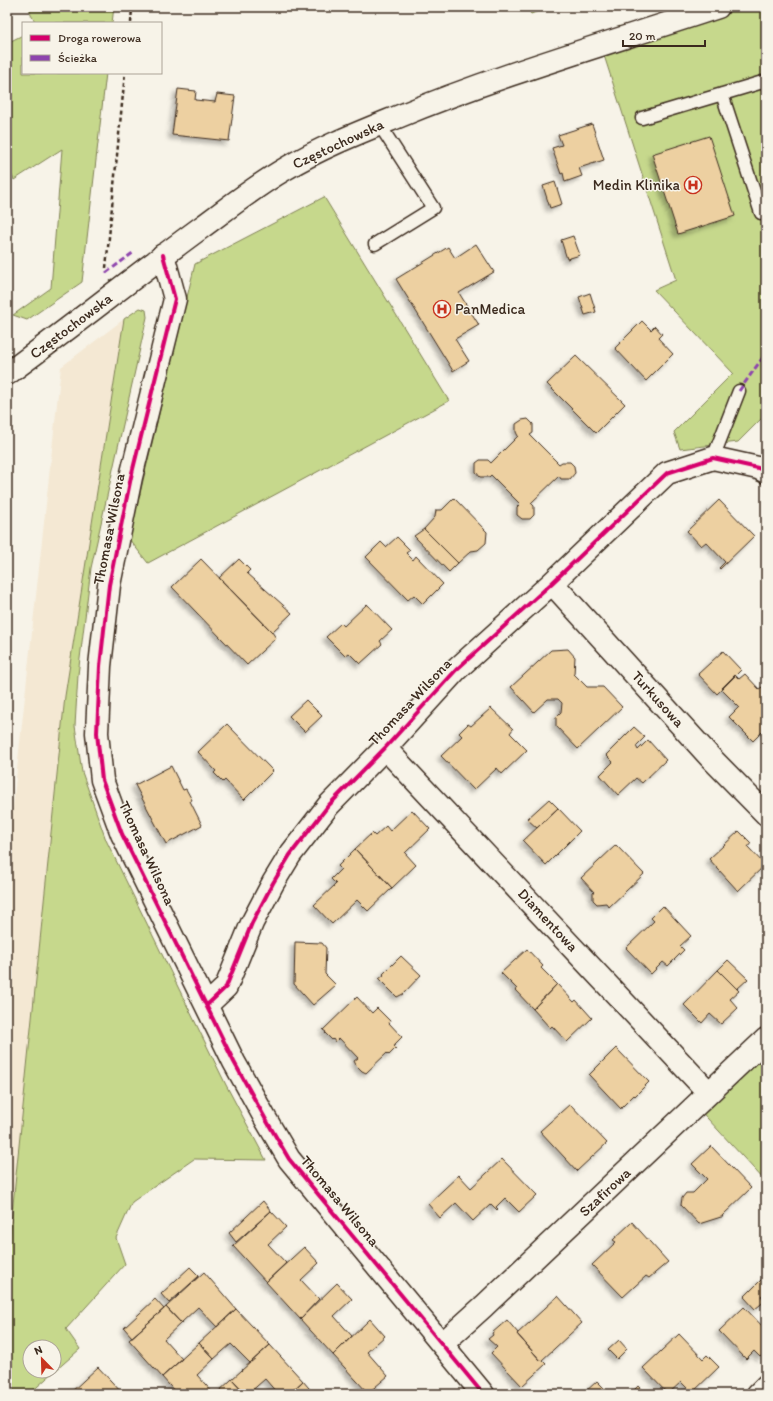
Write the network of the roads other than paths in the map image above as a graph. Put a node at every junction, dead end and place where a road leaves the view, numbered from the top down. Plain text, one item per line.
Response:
1 (718, 7) edge
2 (766, 81) edge
3 (722, 94) junction
4 (642, 118) dead end
5 (379, 124) junction
6 (761, 213) dead end
7 (375, 244) dead end
8 (163, 255) junction
9 (7, 374) edge
10 (739, 391) dead end
11 (713, 458) junction
12 (766, 472) edge
13 (552, 583) junction
14 (385, 748) junction
15 (766, 814) edge
16 (207, 1005) junction
17 (766, 1039) edge
18 (709, 1093) junction
19 (442, 1344) junction
20 (766, 1386) edge
21 (483, 1394) edge
22 (758, 1394) edge

1 - 5 street, Częstochowska
2 - 3 lane
3 - 4 lane
3 - 6 lane
5 - 7 lane
5 - 8 street, Częstochowska
8 - 9 street, Częstochowska
8 - 16 street, Thomasa Wilsona
10 - 11 lane
11 - 12 street
11 - 13 street, Thomasa Wilsona
13 - 14 street, Thomasa Wilsona
13 - 15 street, Turkusowa
14 - 16 street, Thomasa Wilsona
14 - 18 street, Diamentowa
16 - 19 street, Thomasa Wilsona
17 - 18 street, Szafirowa
18 - 19 street, Szafirowa
19 - 21 street, Thomasa Wilsona
20 - 22 street

